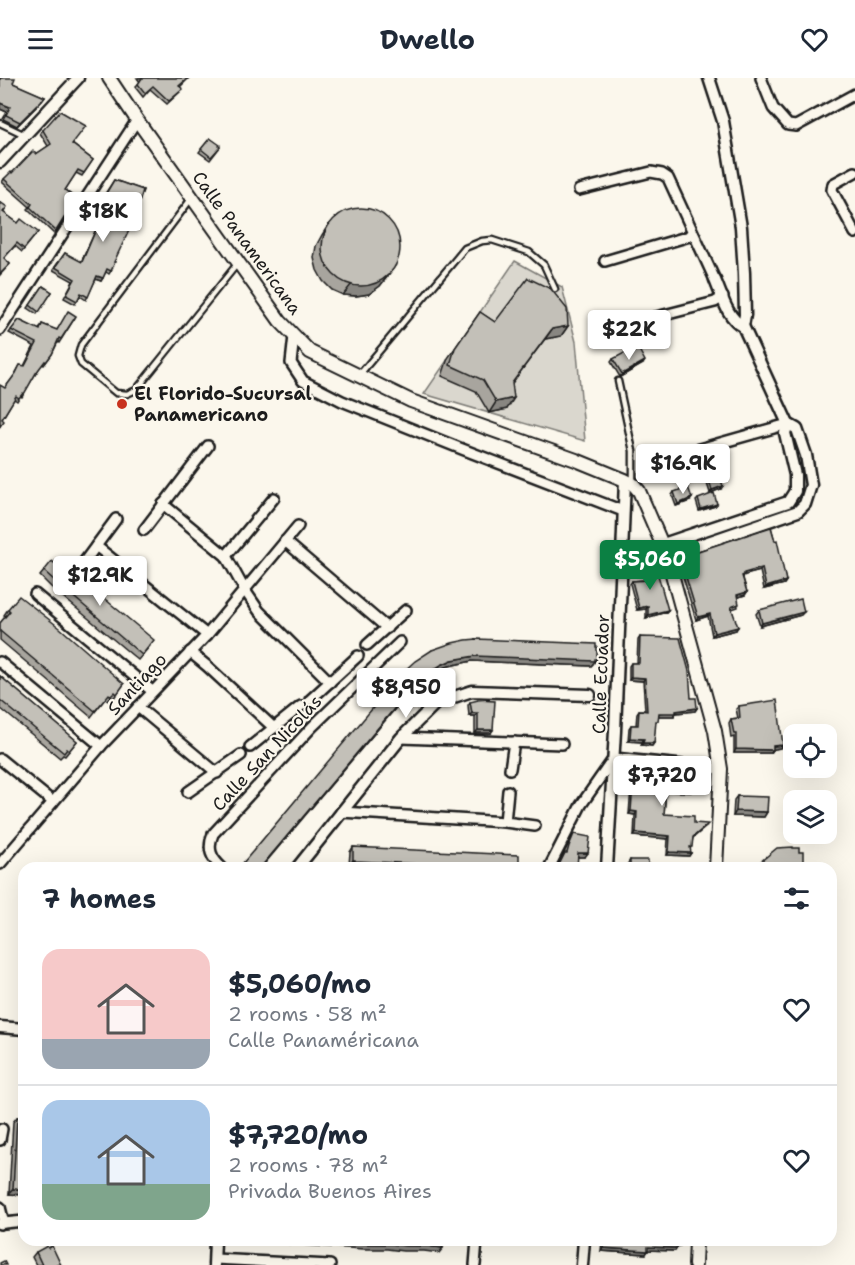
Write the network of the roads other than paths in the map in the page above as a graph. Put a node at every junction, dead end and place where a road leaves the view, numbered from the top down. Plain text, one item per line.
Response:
1 (78, 78) edge
2 (109, 78) edge
3 (709, 78) edge
4 (761, 78) edge
5 (855, 94) edge
6 (137, 120) junction
7 (0, 123) edge
8 (25, 135) junction
9 (0, 162) edge
10 (855, 172) edge
11 (579, 190) dead end
12 (192, 198) junction
13 (855, 233) edge
14 (693, 235) junction
15 (605, 261) dead end
16 (238, 263) junction
17 (715, 280) joint
18 (555, 288) dead end
19 (723, 297) junction
20 (743, 326) junction
21 (616, 327) dead end
22 (0, 330) edge
23 (294, 336) junction
24 (358, 376) junction
25 (618, 381) dead end
26 (788, 424) junction
27 (208, 446) dead end
28 (685, 453) dead end
29 (629, 482) junction
30 (274, 498) dead end
31 (788, 502) junction
32 (163, 504) junction
33 (623, 511) junction
34 (798, 511) junction
35 (116, 519) dead end
36 (298, 526) dead end
37 (144, 530) dead end
38 (285, 541) junction
39 (96, 546) junction
40 (665, 550) junction
41 (226, 556) junction
42 (79, 569) dead end
43 (244, 589) junction
44 (35, 594) dead end
45 (406, 610) dead end
46 (387, 628) junction
47 (207, 635) junction
48 (400, 642) dead end
49 (367, 645) dead end
50 (190, 652) junction
51 (358, 656) dead end
52 (0, 663) edge
53 (330, 682) junction
54 (153, 691) junction
55 (590, 695) dead end
56 (310, 700) dead end
57 (301, 706) dead end
58 (138, 707) junction
59 (274, 728) junction
60 (401, 738) junction
61 (514, 742) junction
62 (562, 744) dead end
63 (101, 746) junction
64 (250, 747) dead end
65 (241, 755) dead end
66 (614, 758) junction
67 (0, 759) edge
68 (510, 769) dead end
69 (721, 769) junction
70 (217, 773) junction
71 (508, 791) dead end
72 (188, 792) dead end
73 (53, 802) junction
74 (341, 812) junction
75 (505, 822) junction
76 (535, 826) dead end
77 (2, 858) edge
78 (216, 862) edge
79 (302, 862) edge
80 (552, 862) edge
81 (607, 862) edge
82 (716, 862) edge
83 (0, 1027) edge
84 (18, 1028) edge
85 (2, 1129) dead end
86 (0, 1140) edge
87 (0, 1207) edge
88 (18, 1222) edge
89 (2, 1224) edge
90 (215, 1246) edge
91 (477, 1246) edge
92 (584, 1246) edge
93 (696, 1246) edge
94 (215, 1262) edge
95 (330, 1265) edge
96 (475, 1265) edge
97 (582, 1265) edge
98 (695, 1265) edge

1 - 8 street
2 - 6 main road, Calle Panamericana
3 - 20 street
4 - 5 street
6 - 12 main road, Calle Panamericana
6 - 22 street
7 - 8 lane
8 - 9 street
10 - 13 street
11 - 14 street
12 - 16 main road, Calle Panamericana
12 - 16 lane
14 - 15 street
14 - 17 street
16 - 23 main road, Calle Panamericana
17 - 19 street
18 - 24 lane
19 - 20 street
19 - 21 street
20 - 26 street
23 - 24 main road, Calle Panamericana
23 - 33 street
24 - 29 main road, Calle Panamericana
25 - 29 lane
26 - 28 street
26 - 31 street
26 - 34 street
27 - 32 street
29 - 33 street, Calle Ecuador
29 - 40 main road
30 - 41 street
31 - 34 street
31 - 40 street
32 - 37 street
32 - 41 street
33 - 66 street, Calle Ecuador
34 - 40 street
35 - 39 street
36 - 38 street, Santiago
38 - 43 street, Santiago
38 - 46 street
39 - 42 street
39 - 47 street
40 - 69 main road
41 - 43 street
43 - 47 street, Santiago
43 - 53 street
44 - 54 street
45 - 46 street
46 - 49 street
47 - 50 street, Santiago
48 - 78 street, Calle San Nicolás
50 - 54 street, Santiago
50 - 59 street
51 - 53 street
52 - 63 street
53 - 56 street
54 - 58 street, Santiago
55 - 60 street
57 - 59 street
58 - 63 street, Santiago
58 - 70 street
59 - 64 street
60 - 61 street
60 - 74 street
61 - 62 street
61 - 68 street
63 - 73 street, Santiago
65 - 70 street
66 - 69 street
66 - 80 street
66 - 81 street, Calle Ecuador
67 - 73 street
69 - 82 main road
70 - 72 street
71 - 75 street
73 - 77 street, Santiago
74 - 75 street
74 - 79 street
75 - 76 street
83 - 84 street
85 - 86 street
87 - 89 street
88 - 89 street
90 - 94 street
91 - 96 street
92 - 97 street
93 - 98 main road
94 - 95 street

